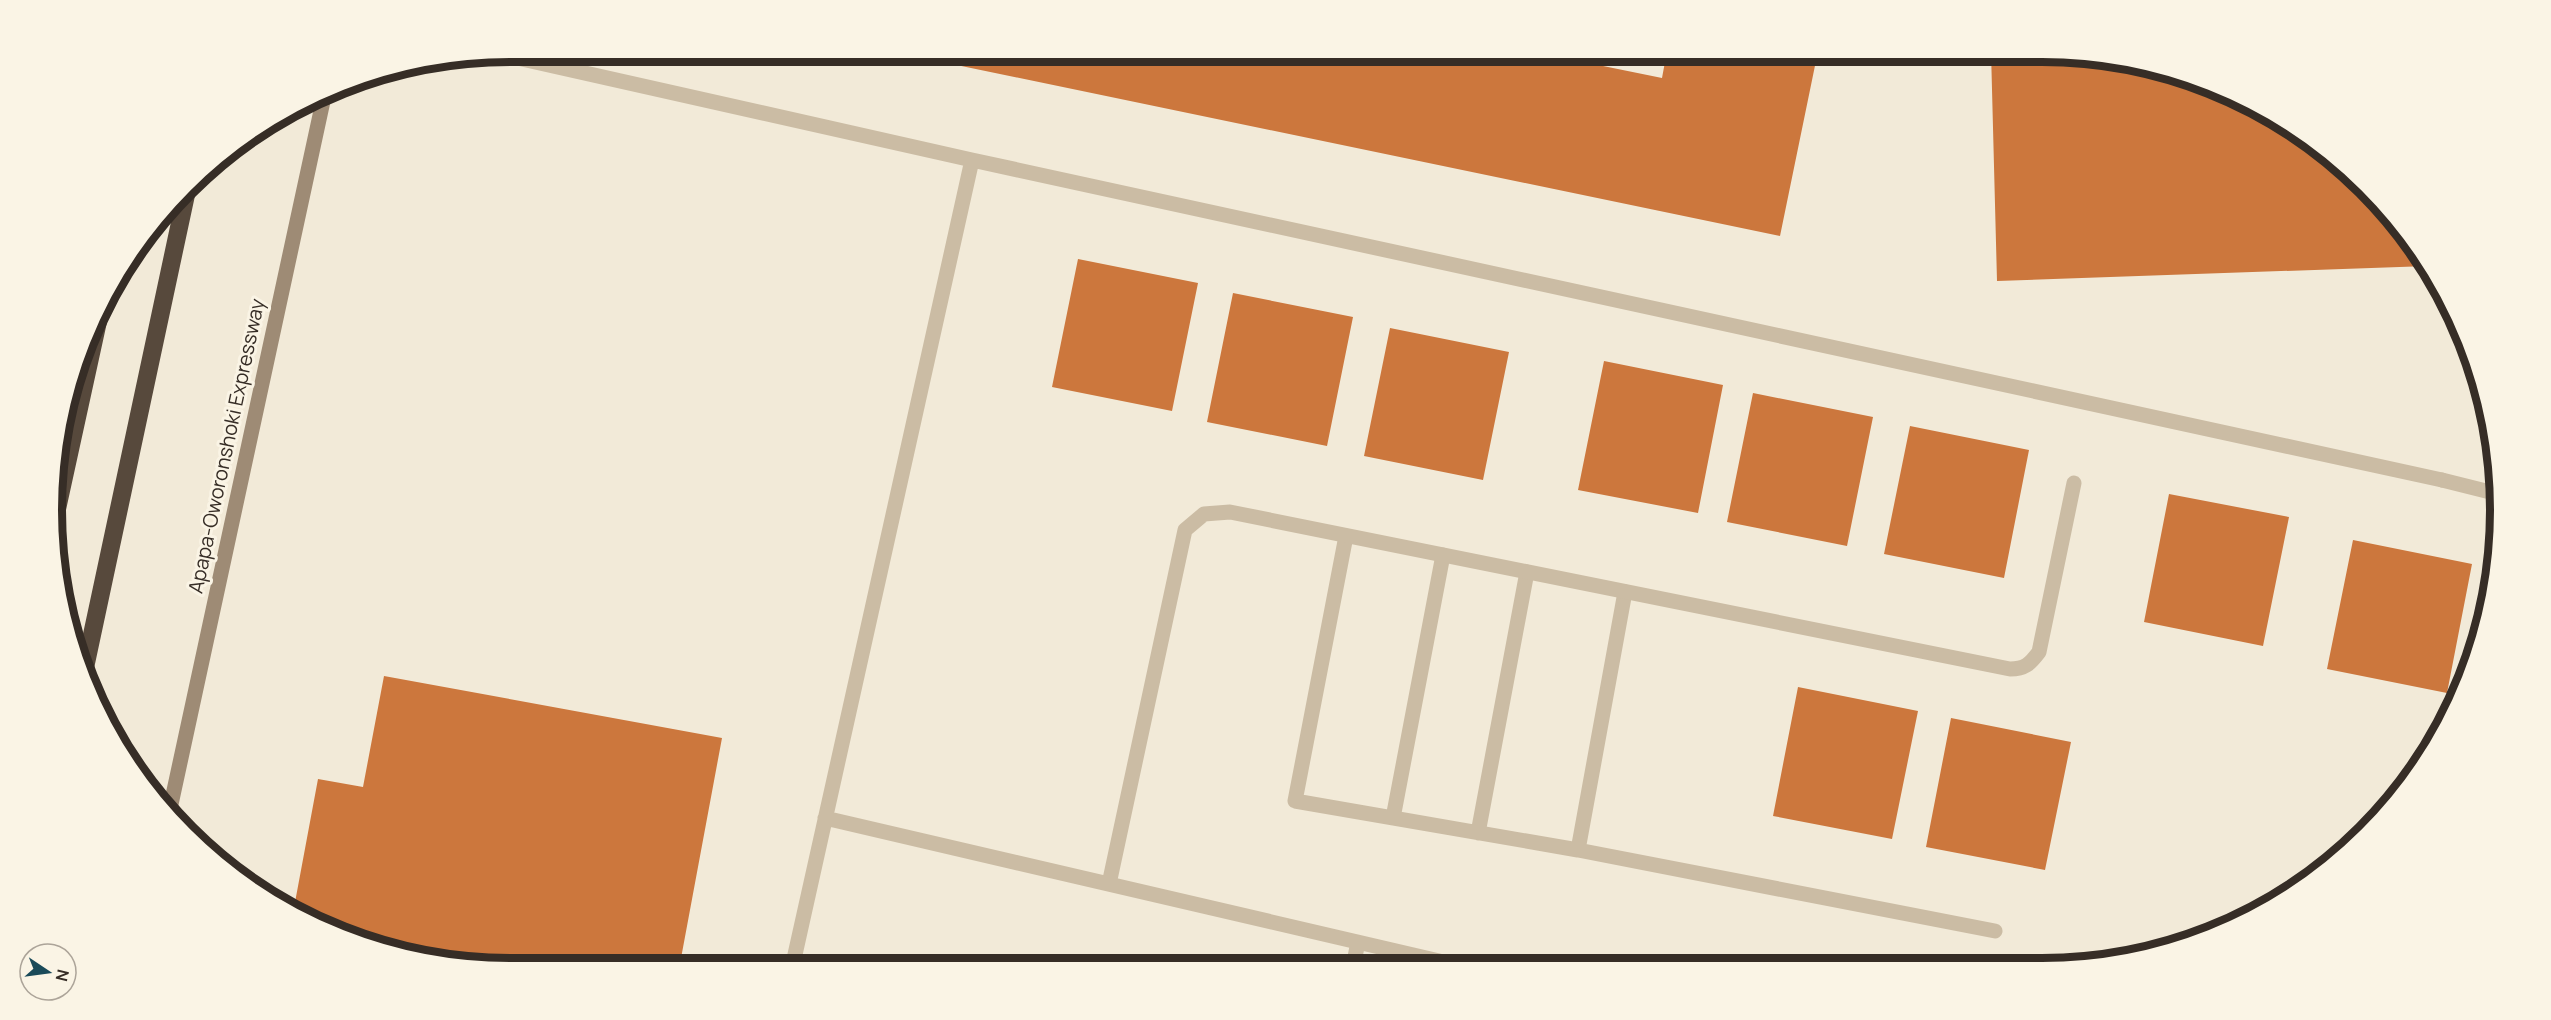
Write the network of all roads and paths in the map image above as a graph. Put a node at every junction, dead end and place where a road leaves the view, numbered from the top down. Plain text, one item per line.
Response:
1 (536, 62) edge
2 (323, 103) edge
3 (972, 160) junction
4 (184, 202) edge
5 (92, 347) edge
6 (2074, 483) dead end
7 (62, 486) edge
8 (2489, 492) edge
9 (1346, 536) junction
10 (1443, 555) junction
11 (1527, 572) junction
12 (1624, 592) junction
13 (87, 659) edge
14 (171, 804) edge
15 (825, 818) junction
16 (1393, 818) junction
17 (1478, 833) junction
18 (1578, 850) junction
19 (1109, 884) junction
20 (1995, 931) dead end
21 (1358, 942) junction
22 (794, 958) edge
23 (1355, 958) edge
24 (1426, 958) edge

1 - 3 street
2 - 14 main road, Apapa-Oworonshoki Expressway
3 - 8 street
3 - 15 street
4 - 13 highway
5 - 7 highway
6 - 12 street
9 - 10 street
9 - 16 street
9 - 19 street
10 - 11 street
10 - 16 street
11 - 12 street
11 - 17 street
12 - 18 street
15 - 19 street
15 - 22 street
16 - 17 street
17 - 18 street
18 - 20 street
19 - 21 street
21 - 23 street
21 - 24 street

